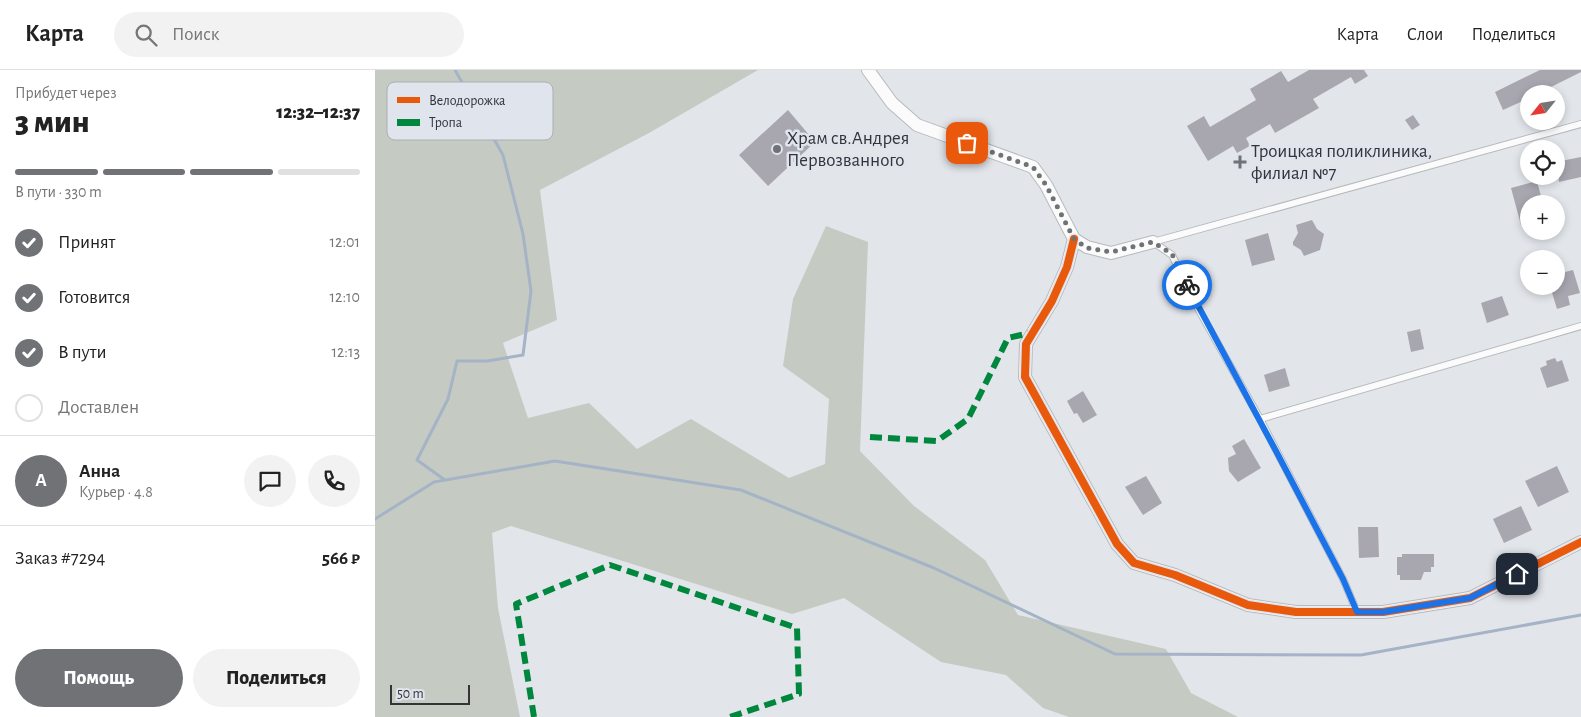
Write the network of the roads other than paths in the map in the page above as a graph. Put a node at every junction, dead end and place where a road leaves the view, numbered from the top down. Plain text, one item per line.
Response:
1 (868, 70) edge
2 (1581, 124) edge
3 (1074, 239) junction
4 (1153, 242) junction
5 (1581, 326) edge
6 (1260, 419) junction
7 (1581, 542) edge
8 (1357, 612) junction

1 - 3 street
2 - 4 lane
3 - 4 street
3 - 8 street
4 - 6 lane
5 - 6 lane
6 - 8 lane
7 - 8 street

